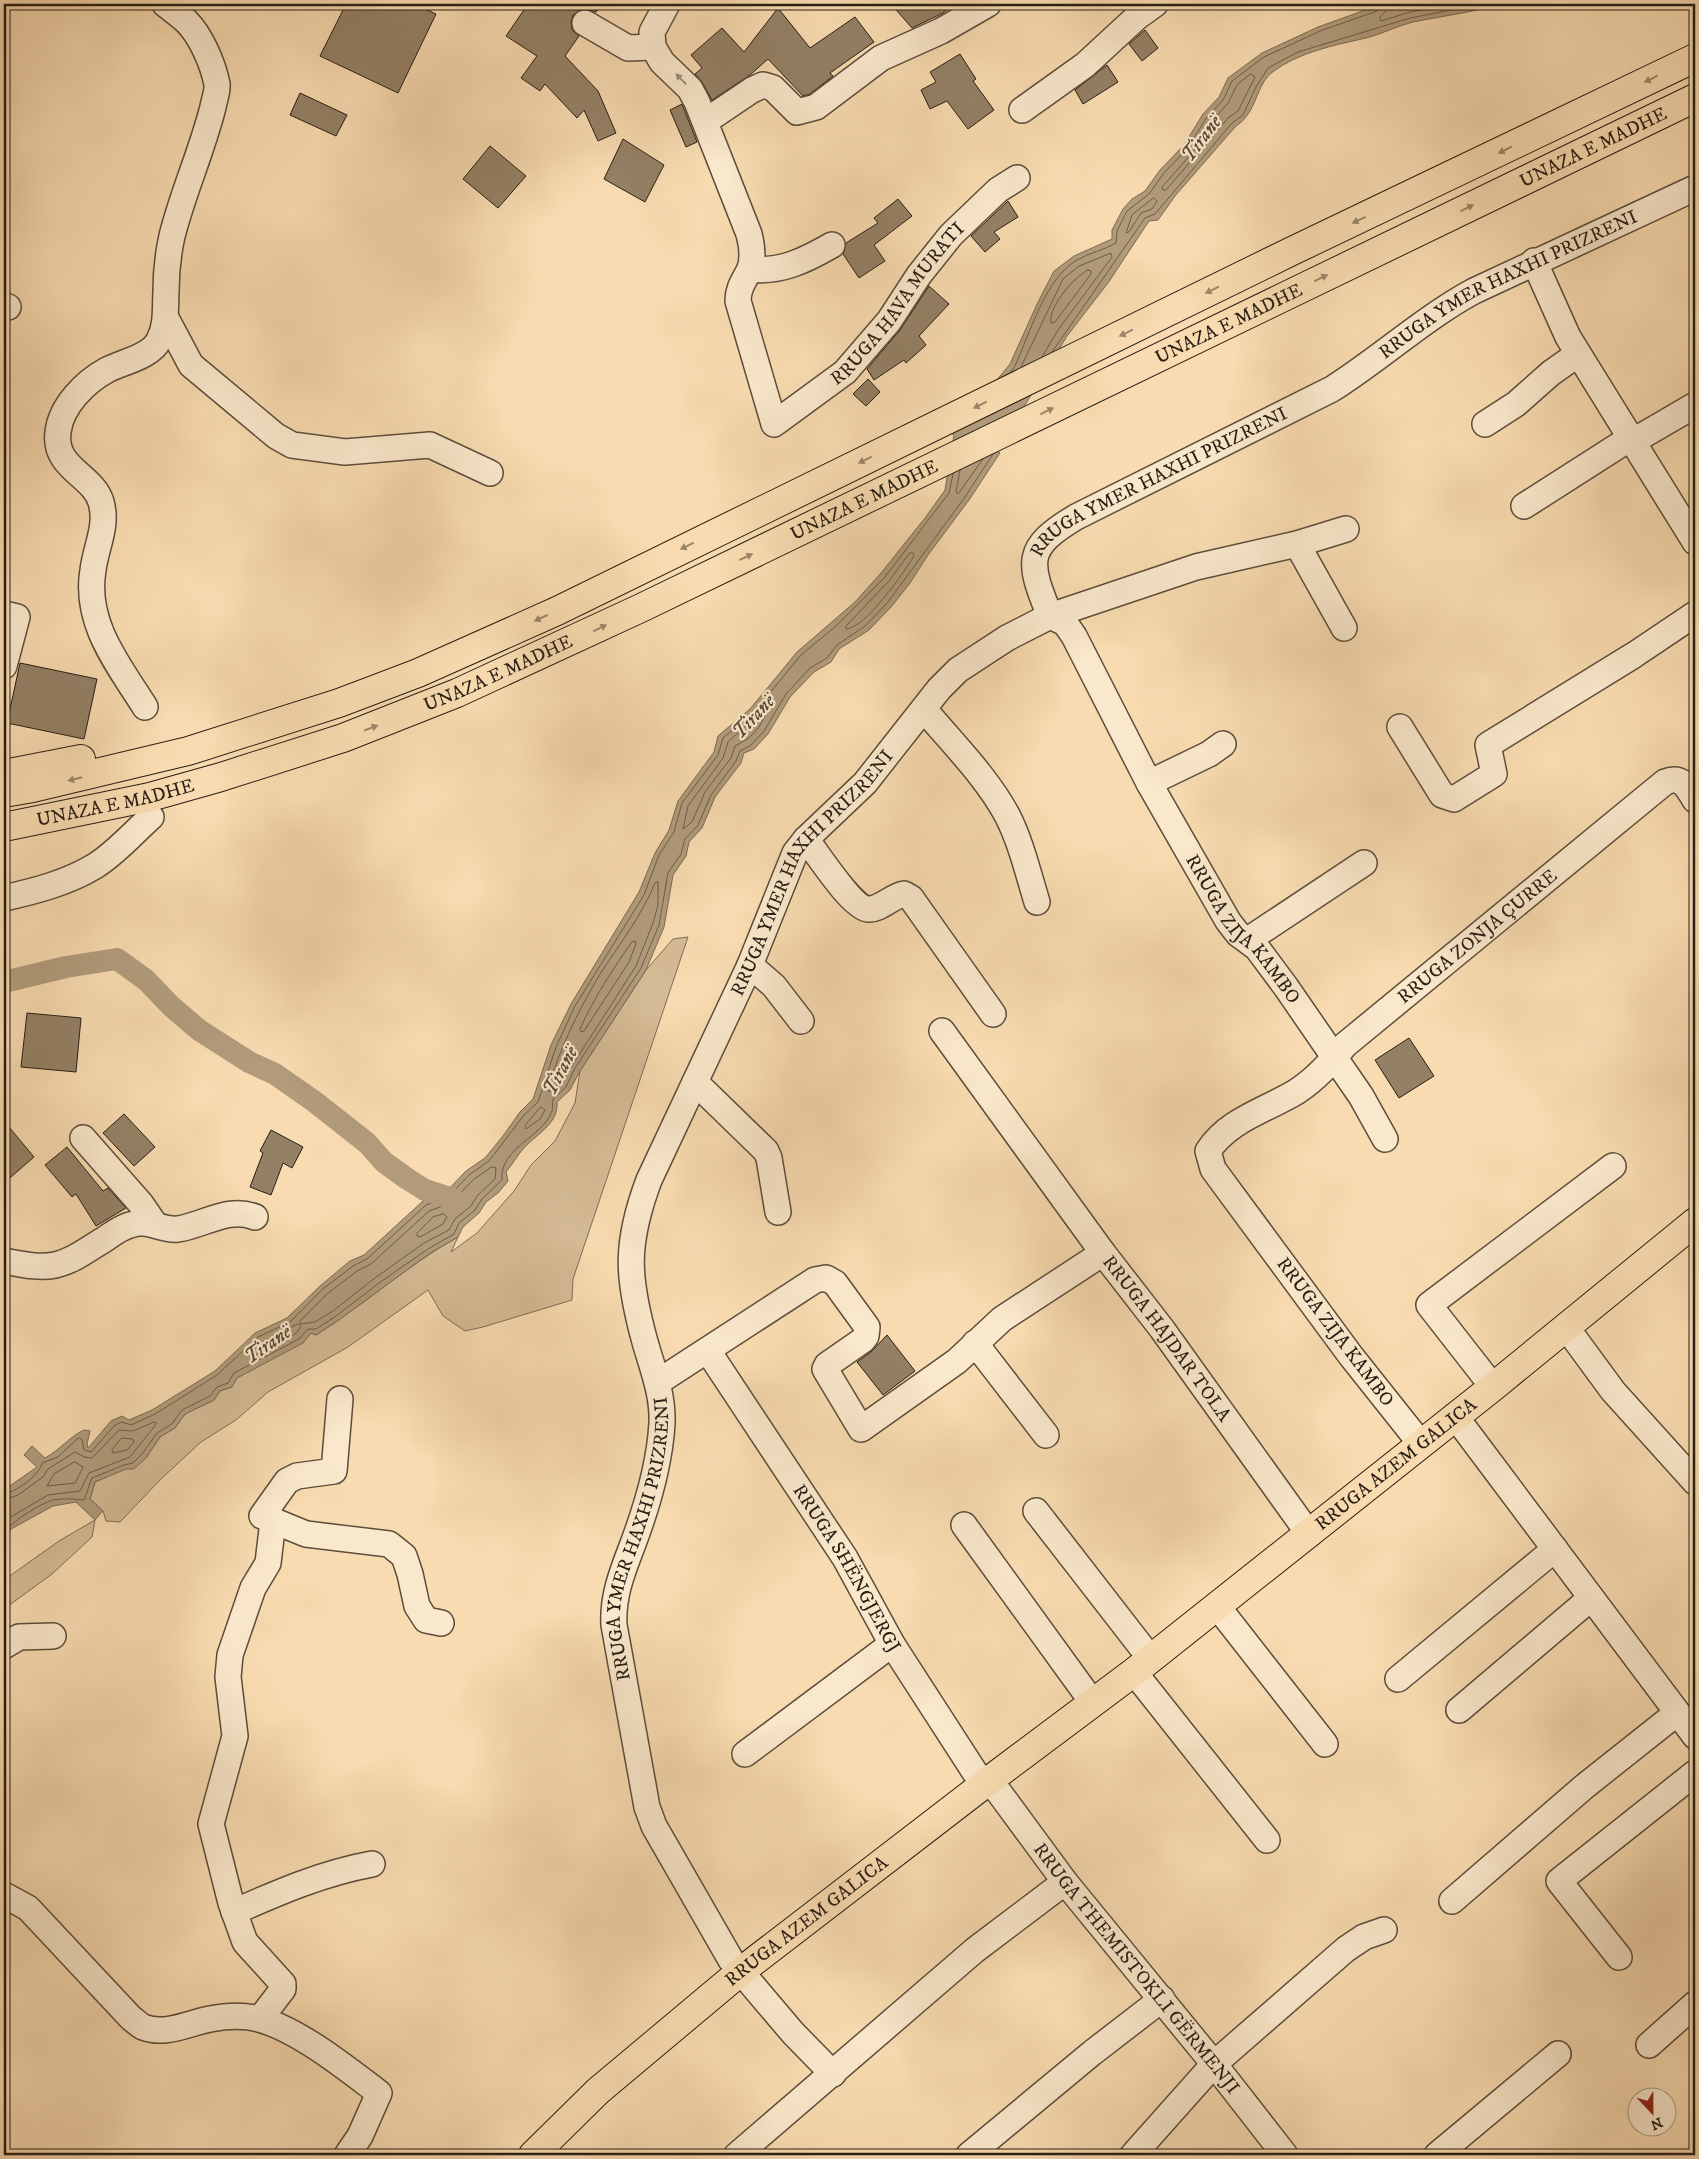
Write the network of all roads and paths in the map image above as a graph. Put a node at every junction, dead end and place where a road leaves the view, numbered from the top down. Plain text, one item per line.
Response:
1 (165, 4) edge
2 (667, 4) edge
3 (988, 4) edge
4 (1155, 4) edge
5 (585, 23) dead end
6 (653, 47) junction
7 (1695, 58) edge
8 (1695, 98) edge
9 (1022, 110) dead end
10 (706, 121) junction
11 (1017, 178) dead end
12 (1695, 188) edge
13 (832, 245) dead end
14 (1534, 261) junction
15 (750, 269) junction
16 (166, 318) junction
17 (1578, 354) junction
18 (1695, 405) edge
19 (1485, 424) dead end
20 (1632, 440) junction
21 (490, 473) dead end
22 (1524, 506) dead end
23 (1346, 529) dead end
24 (1695, 542) edge
25 (1297, 544) junction
26 (1695, 614) edge
27 (10, 616) edge
28 (1050, 616) junction
29 (1344, 628) dead end
30 (4, 666) edge
31 (145, 707) dead end
32 (321, 709) junction
33 (924, 709) junction
34 (1400, 727) dead end
35 (343, 738) junction
36 (1223, 744) dead end
37 (4, 774) edge
38 (1149, 784) junction
39 (4, 793) edge
40 (1695, 800) edge
41 (151, 817) dead end
42 (4, 827) edge
43 (806, 839) junction
44 (4, 844) edge
45 (1364, 863) dead end
46 (4, 898) edge
47 (1037, 902) dead end
48 (1248, 940) junction
49 (750, 966) junction
50 (993, 1014) dead end
51 (801, 1021) dead end
52 (942, 1031) dead end
53 (1334, 1059) junction
54 (695, 1082) junction
55 (83, 1138) dead end
56 (1385, 1139) dead end
57 (1613, 1166) dead end
58 (778, 1212) dead end
59 (255, 1217) dead end
60 (1695, 1222) edge
61 (154, 1224) junction
62 (1103, 1254) junction
63 (4, 1261) edge
64 (1566, 1327) junction
65 (975, 1343) junction
66 (708, 1351) junction
67 (658, 1382) junction
68 (1493, 1387) junction
69 (340, 1399) dead end
70 (1454, 1416) junction
71 (1046, 1435) dead end
72 (1421, 1444) junction
73 (1695, 1482) edge
74 (1036, 1511) dead end
75 (274, 1521) junction
76 (964, 1525) dead end
77 (1309, 1534) junction
78 (1556, 1549) junction
79 (1591, 1598) junction
80 (1217, 1606) junction
81 (441, 1623) dead end
82 (52, 1636) dead end
83 (892, 1644) junction
84 (4, 1646) edge
85 (1142, 1665) junction
86 (1398, 1679) dead end
87 (1093, 1703) junction
88 (1459, 1710) dead end
89 (1677, 1713) junction
90 (1695, 1736) edge
91 (1325, 1744) dead end
92 (745, 1754) dead end
93 (1695, 1773) edge
94 (987, 1782) junction
95 (1267, 1840) dead end
96 (372, 1864) dead end
97 (1065, 1882) junction
98 (4, 1895) edge
99 (1452, 1901) dead end
100 (234, 1912) junction
101 (1384, 1930) dead end
102 (1619, 1957) dead end
103 (740, 1972) junction
104 (1162, 2000) junction
105 (1695, 2004) edge
106 (260, 2019) junction
107 (1650, 2045) dead end
108 (1558, 2054) dead end
109 (1214, 2064) junction
110 (833, 2074) junction
111 (541, 2152) edge
112 (347, 2155) edge
113 (737, 2155) edge
114 (969, 2155) edge
115 (1133, 2155) edge
116 (1285, 2155) edge
117 (1437, 2155) edge

1 - 16 street
2 - 6 street
3 - 10 street
4 - 9 street
5 - 6 street
10 -> 6 street
7 -> 32 main road, UNAZA E MADHE
35 -> 8 main road, UNAZA E MADHE
10 - 15 street
11 - 15 street, RRUGA HAVA MURATI
12 - 14 street, RRUGA YMER HAXHI PRIZRENI
13 - 15 street
14 - 17 street
14 - 28 street, RRUGA YMER HAXHI PRIZRENI
16 - 21 street
16 - 31 street
17 - 19 street
17 - 20 street
18 - 20 street
20 - 22 street
20 - 24 street
23 - 25 street
25 - 28 street
25 - 29 street
26 - 34 street
27 - 30 street
28 - 33 street, RRUGA YMER HAXHI PRIZRENI
28 - 38 street, RRUGA ZIJA KAMBO
32 - 37 main road
32 -> 39 main road, UNAZA E MADHE
33 - 43 street, RRUGA YMER HAXHI PRIZRENI
33 - 47 street
35 - 42 main road, UNAZA E MADHE
35 - 44 main road
36 - 38 street
38 - 48 street, RRUGA ZIJA KAMBO
40 - 53 street, RRUGA ZONJA ÇURRE
41 - 46 street
43 - 49 street, RRUGA YMER HAXHI PRIZRENI
43 - 50 street
45 - 48 street
48 - 53 street, RRUGA ZIJA KAMBO
49 - 51 street
49 - 54 street, RRUGA YMER HAXHI PRIZRENI
52 - 62 street, RRUGA HAJDAR TOLA
53 - 56 street
53 - 72 street, RRUGA ZIJA KAMBO
54 - 58 street
54 - 67 street, RRUGA YMER HAXHI PRIZRENI
55 - 61 street
57 - 68 street
59 - 61 street
60 - 64 main road, RRUGA AZEM GALICA
61 - 63 street
62 - 65 street
62 - 77 street, RRUGA HAJDAR TOLA
64 - 68 main road, RRUGA AZEM GALICA
64 - 73 street
65 - 66 street
65 - 71 street
66 - 67 street
66 - 83 street, RRUGA SHËNGJERGJ
67 - 103 street, RRUGA YMER HAXHI PRIZRENI
68 - 70 main road, RRUGA AZEM GALICA
69 - 75 street
70 - 72 main road, RRUGA AZEM GALICA
70 - 78 street
72 - 77 main road, RRUGA AZEM GALICA
74 - 85 street
75 - 81 street
75 - 100 street
76 - 87 street
77 - 80 main road, RRUGA AZEM GALICA
78 - 79 street
78 - 86 street
79 - 88 street
79 - 89 street
80 - 85 main road, RRUGA AZEM GALICA
80 - 91 street
82 - 84 street
83 - 92 street
83 - 94 street, RRUGA SHËNGJERGJ
85 - 87 main road, RRUGA AZEM GALICA
85 - 95 street
87 - 94 main road, RRUGA AZEM GALICA
89 - 90 street
89 - 99 street
93 - 102 street
94 - 97 street, RRUGA THEMISTOKLI GËRMENJI
94 - 103 main road, RRUGA AZEM GALICA
96 - 100 street
97 - 104 street, RRUGA THEMISTOKLI GËRMENJI
97 - 110 street
98 - 106 street
100 - 106 street
101 - 109 street
103 - 110 street, RRUGA YMER HAXHI PRIZRENI
103 - 111 main road, RRUGA AZEM GALICA
104 - 109 street, RRUGA THEMISTOKLI GËRMENJI
104 - 114 street
105 - 107 street
106 - 112 street
108 - 117 street
109 - 115 street
109 - 116 street, RRUGA THEMISTOKLI GËRMENJI
110 - 113 street

